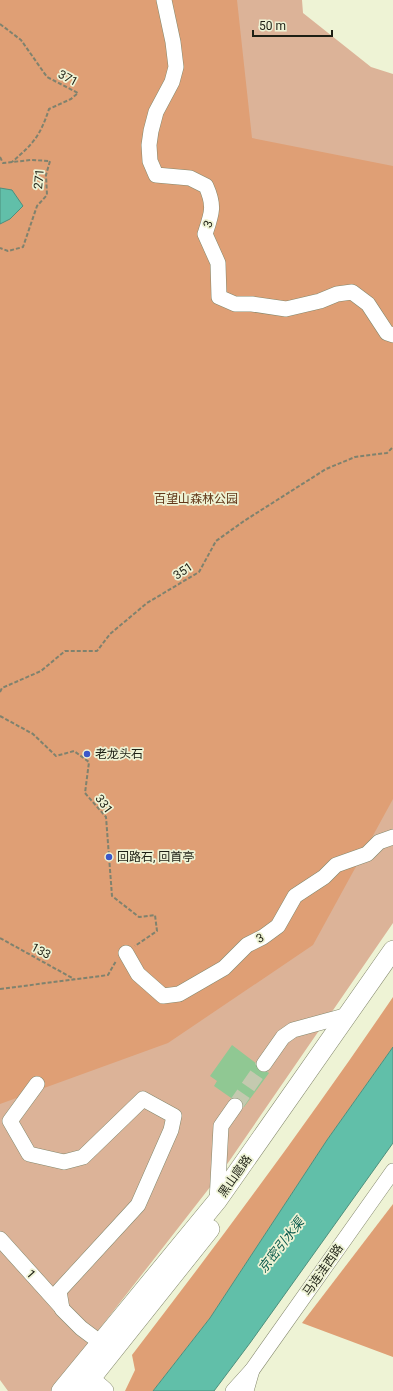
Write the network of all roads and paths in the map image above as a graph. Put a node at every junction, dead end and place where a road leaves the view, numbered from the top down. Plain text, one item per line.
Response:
1 (164, 0) edge
2 (0, 24) edge
3 (0, 157) edge
4 (12, 162) junction
5 (0, 248) edge
6 (393, 335) edge
7 (393, 448) edge
8 (0, 692) edge
9 (0, 716) edge
10 (393, 837) edge
11 (0, 938) edge
12 (393, 950) edge
13 (126, 953) junction
14 (393, 971) edge
15 (74, 979) junction
16 (0, 989) edge
17 (348, 1015) junction
18 (264, 1064) tunnel mouth
19 (37, 1084) dead end
20 (235, 1106) tunnel mouth
21 (393, 1171) edge
22 (217, 1201) junction
23 (0, 1239) edge
24 (62, 1309) junction
25 (101, 1343) junction
26 (252, 1370) junction
27 (82, 1385) edge
28 (233, 1391) edge
29 (246, 1391) edge

1 - 6 street, 3 / 3
2 - 4 path, 371 / 371
3 - 4 path, 271 / 271
4 - 5 path, 271 / 271
7 - 8 path, 351
9 - 13 path, 331
10 - 13 street, 3 / 3
11 - 15 path, 133 / 133
12 - 17 main road, 黑山扈路
13 - 15 path
14 - 27 main road, 黑山扈路
15 - 16 path
17 - 18 street
17 - 22 main road, 黑山扈路
19 - 24 street
20 - 22 street
21 - 26 street, 马连洼西路
22 - 25 main road, 黑山扈路
23 - 24 street, 1 / 1
24 - 25 street, 1
25 - 27 main road, 黑山扈路
26 - 28 street, 马连洼西路
26 - 29 street, 马连洼西路

